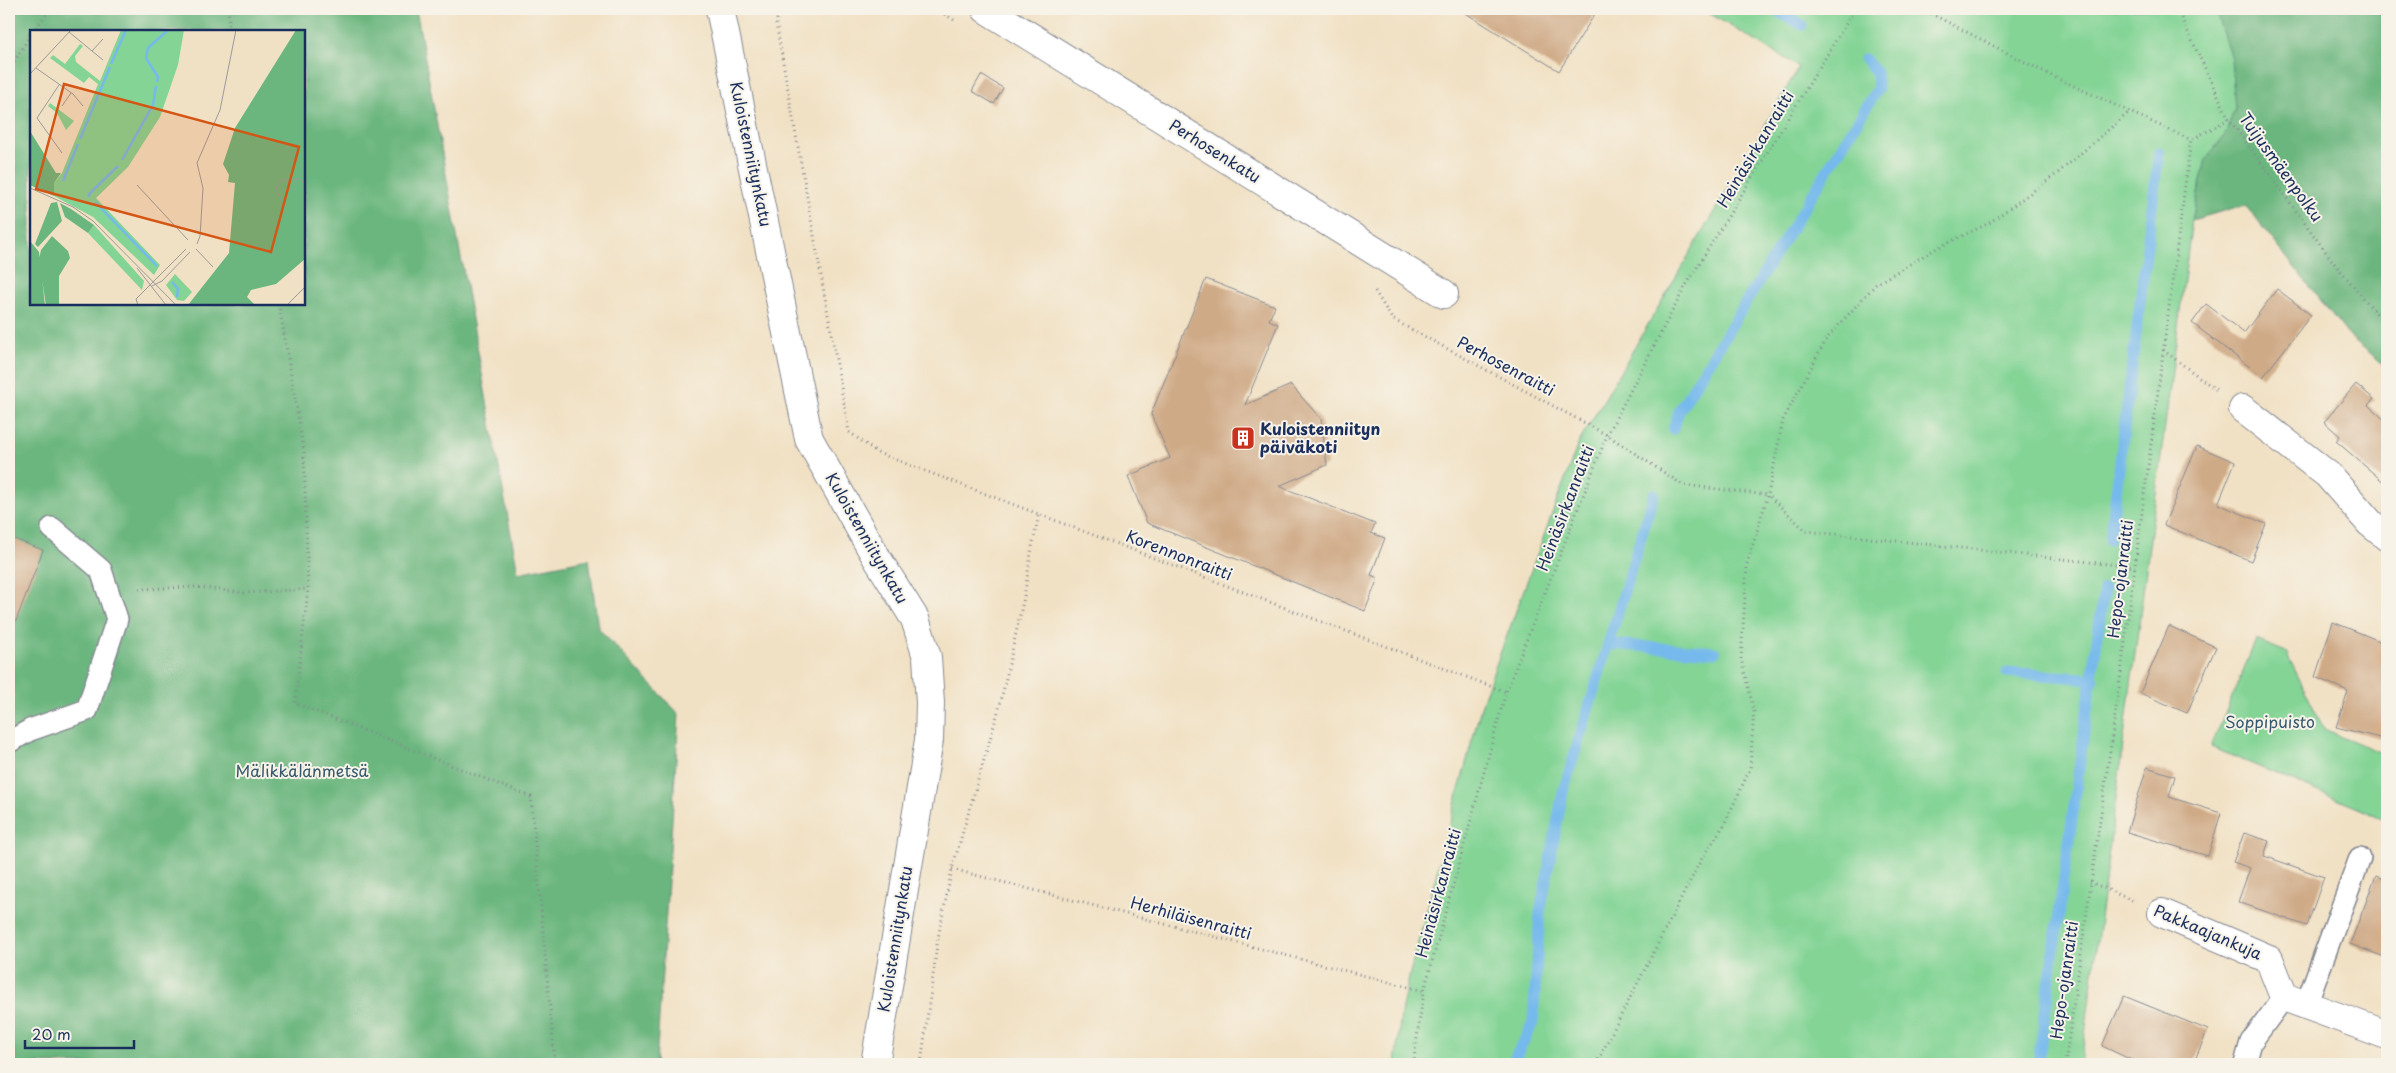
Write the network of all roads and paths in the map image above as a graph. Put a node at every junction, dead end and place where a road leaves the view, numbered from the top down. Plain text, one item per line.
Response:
1 (51, 9) edge
2 (228, 9) edge
3 (779, 9) edge
4 (986, 9) edge
5 (1856, 9) edge
6 (1922, 9) edge
7 (2177, 9) edge
8 (723, 11) edge
9 (34, 30) edge
10 (230, 30) edge
11 (30, 36) edge
12 (9, 70) edge
13 (2128, 113) junction
14 (2229, 119) junction
15 (2191, 140) junction
16 (1444, 294) dead end
17 (279, 305) edge
18 (1392, 318) dead end
19 (2387, 326) edge
20 (2162, 350) junction
21 (2243, 409) joint
22 (1607, 435) junction
23 (1768, 495) junction
24 (1040, 515) junction
25 (52, 528) dead end
26 (2387, 537) edge
27 (2134, 568) junction
28 (308, 589) junction
29 (108, 590) junction
30 (1506, 692) junction
31 (9, 742) edge
32 (2360, 858) dead end
33 (952, 869) junction
34 (2090, 882) junction
35 (2162, 913) joint
36 (1424, 991) junction
37 (2295, 1001) junction
38 (2387, 1035) edge
39 (555, 1064) edge
40 (875, 1064) edge
41 (920, 1064) edge
42 (1413, 1064) edge
43 (1596, 1064) edge
44 (2066, 1064) edge
45 (2245, 1064) edge

1 - 9 path
2 - 10 path
3 - 24 path, Korennonraitti
4 - 16 street, Perhosenkatu
5 - 22 path, Heinäsirkanraitti
6 - 13 path
7 - 14 path, Tuijusmäenpolku
8 - 40 street, Kuloistenniitynkatu
11 - 12 path
13 - 15 path
13 - 23 path
14 - 15 path
14 - 19 path, Tuijusmäenpolku
15 - 20 path, Hepo-ojanraitti
17 - 28 path
18 - 22 path, Perhosenraitti
20 - 21 path
20 - 27 path, Hepo-ojanraitti
21 - 26 street
22 - 23 path, Perhosenraitti
22 - 30 path, Heinäsirkanraitti
23 - 27 path
23 - 43 path
24 - 30 path, Korennonraitti
24 - 33 path
25 - 29 lane
27 - 34 path, Hepo-ojanraitti
28 - 29 path
28 - 39 path
29 - 31 lane
30 - 36 path, Heinäsirkanraitti
32 - 37 lane
33 - 36 path, Herhiläisenraitti
33 - 41 path
34 - 35 path, Pakkaajankuja
34 - 44 path, Hepo-ojanraitti
35 - 37 street, Pakkaajankuja
36 - 42 path, Heinäsirkanraitti
37 - 38 street
37 - 45 lane

